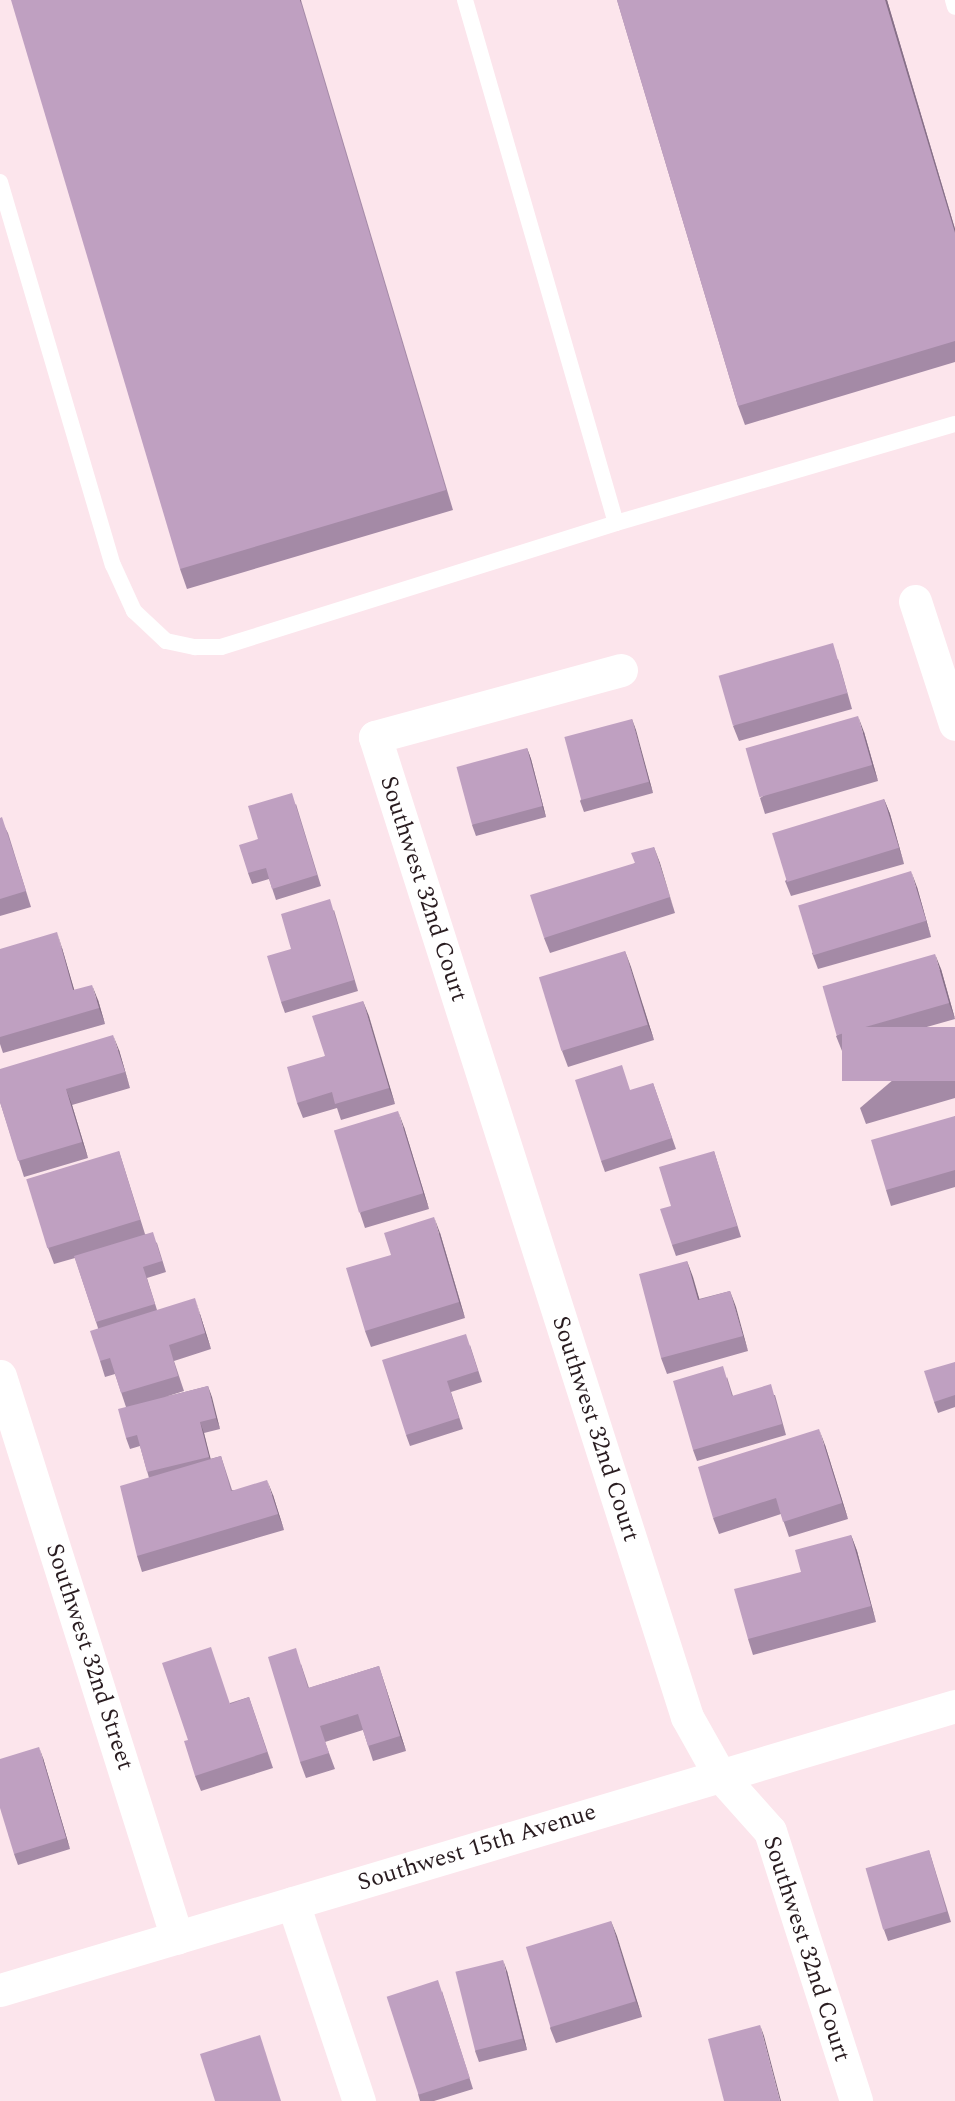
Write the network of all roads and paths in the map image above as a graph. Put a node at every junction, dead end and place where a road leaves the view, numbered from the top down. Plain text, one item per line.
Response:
1 (465, 0) edge
2 (953, 0) edge
3 (955, 7) edge
4 (0, 182) edge
5 (955, 424) edge
6 (616, 523) junction
7 (915, 601) dead end
8 (621, 670) dead end
9 (955, 724) edge
10 (0, 1376) edge
11 (955, 1706) edge
12 (719, 1774) junction
13 (293, 1903) junction
14 (177, 1938) junction
15 (0, 1990) edge
16 (359, 2101) edge
17 (856, 2101) edge

1 - 6 lane
2 - 3 lane
4 - 6 lane
5 - 6 lane
7 - 9 street
8 - 12 street, Southwest 32nd Court
10 - 14 street, Southwest 32nd Street
11 - 12 street, Southwest 15th Avenue
12 - 13 street, Southwest 15th Avenue
12 - 17 street, Southwest 32nd Court
13 - 14 street, Southwest 15th Avenue
13 - 16 street
14 - 15 street, Southwest 15th Avenue

